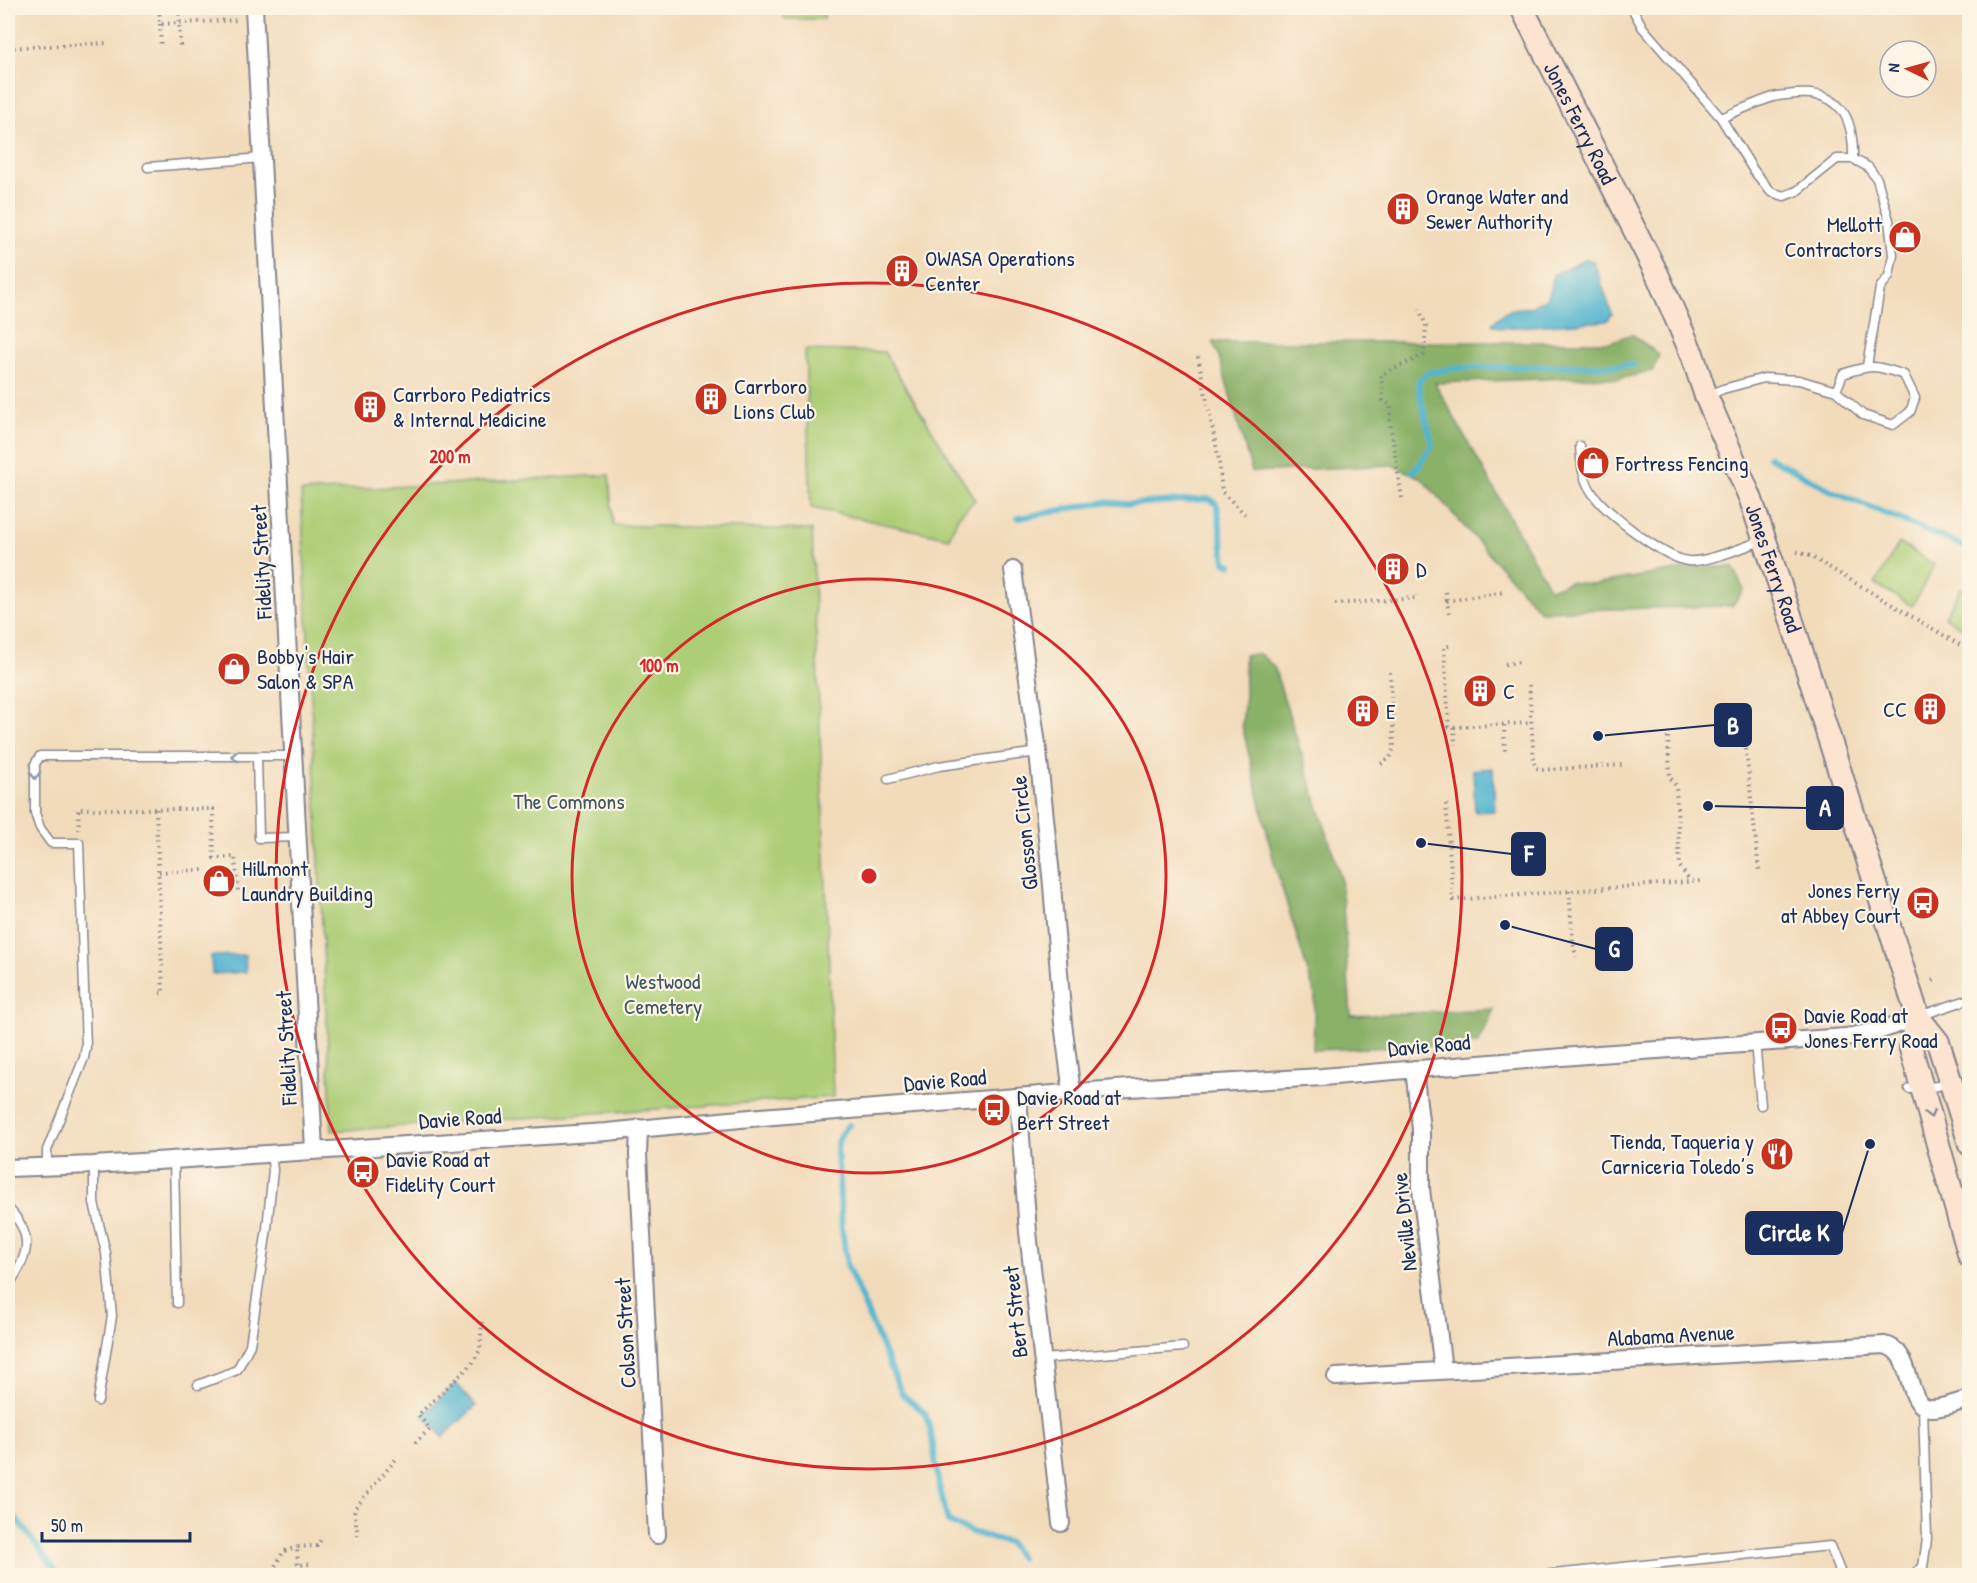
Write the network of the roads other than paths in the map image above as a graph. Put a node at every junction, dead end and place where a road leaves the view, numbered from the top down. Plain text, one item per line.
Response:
1 (1522, 8) edge
2 (1632, 8) edge
3 (254, 13) edge
4 (1721, 118) junction
5 (262, 158) junction
6 (1853, 159) junction
7 (148, 167) dead end
8 (1867, 366) junction
9 (1836, 391) junction
10 (1707, 396) junction
11 (1580, 446) dead end
12 (1764, 540) junction
13 (1013, 570) dead end
14 (1038, 752) junction
15 (257, 756) junction
16 (294, 756) junction
17 (888, 779) dead end
18 (298, 837) junction
19 (1970, 999) edge
20 (1918, 1017) junction
21 (1755, 1042) junction
22 (1414, 1070) junction
23 (1072, 1093) junction
24 (1018, 1097) junction
25 (1761, 1105) dead end
26 (639, 1128) junction
27 (1970, 1143) edge
28 (314, 1150) junction
29 (271, 1153) junction
30 (174, 1160) junction
31 (94, 1165) junction
32 (46, 1166) junction
33 (8, 1168) edge
34 (8, 1208) edge
35 (1970, 1257) edge
36 (8, 1286) edge
37 (177, 1303) dead end
38 (1184, 1347) dead end
39 (1043, 1359) junction
40 (1443, 1370) junction
41 (1336, 1377) dead end
42 (198, 1385) dead end
43 (1970, 1399) edge
44 (98, 1401) dead end
45 (1923, 1407) junction
46 (1061, 1523) dead end
47 (657, 1535) dead end
48 (1534, 1575) edge
49 (1842, 1575) edge
50 (1911, 1575) edge

1 - 10 main road, Jones Ferry Road
2 - 4 lane
3 - 5 street, Fidelity Street
4 - 6 lane
4 - 6 lane
5 - 7 lane
5 - 16 street, Fidelity Street
6 - 8 lane
8 - 9 lane
8 - 9 lane
9 - 10 lane
10 - 12 main road, Jones Ferry Road
11 - 12 lane
12 - 20 main road, Jones Ferry Road
13 - 14 street, Glosson Circle
14 - 17 lane
14 - 23 street, Glosson Circle
15 - 16 lane
15 - 18 lane
15 -> 32 lane
16 - 18 street, Fidelity Street
18 - 28 street, Fidelity Street
19 - 20 lane
20 - 21 street, Davie Road
20 - 27 main road, Jones Ferry Road
20 -> 35 main road, Jones Ferry Road
21 - 22 street, Davie Road
21 - 25 lane
22 - 23 street, Davie Road
22 - 40 street, Neville Drive
23 - 24 street, Davie Road
24 - 26 street, Davie Road
24 - 39 street, Bert Street
26 - 28 street, Davie Road
26 - 47 street, Colson Street
28 - 29 street, Davie Road
29 - 30 street, Davie Road
29 - 42 lane
30 - 31 street, Davie Road
30 - 37 lane
31 - 32 street, Davie Road
31 - 44 lane
32 - 33 street, Davie Road
34 - 36 lane
38 - 39 lane
39 - 46 street, Bert Street
40 - 41 street, Alabama Avenue
40 - 45 street, Alabama Avenue
43 - 45 street
45 - 50 lane
48 - 49 lane

